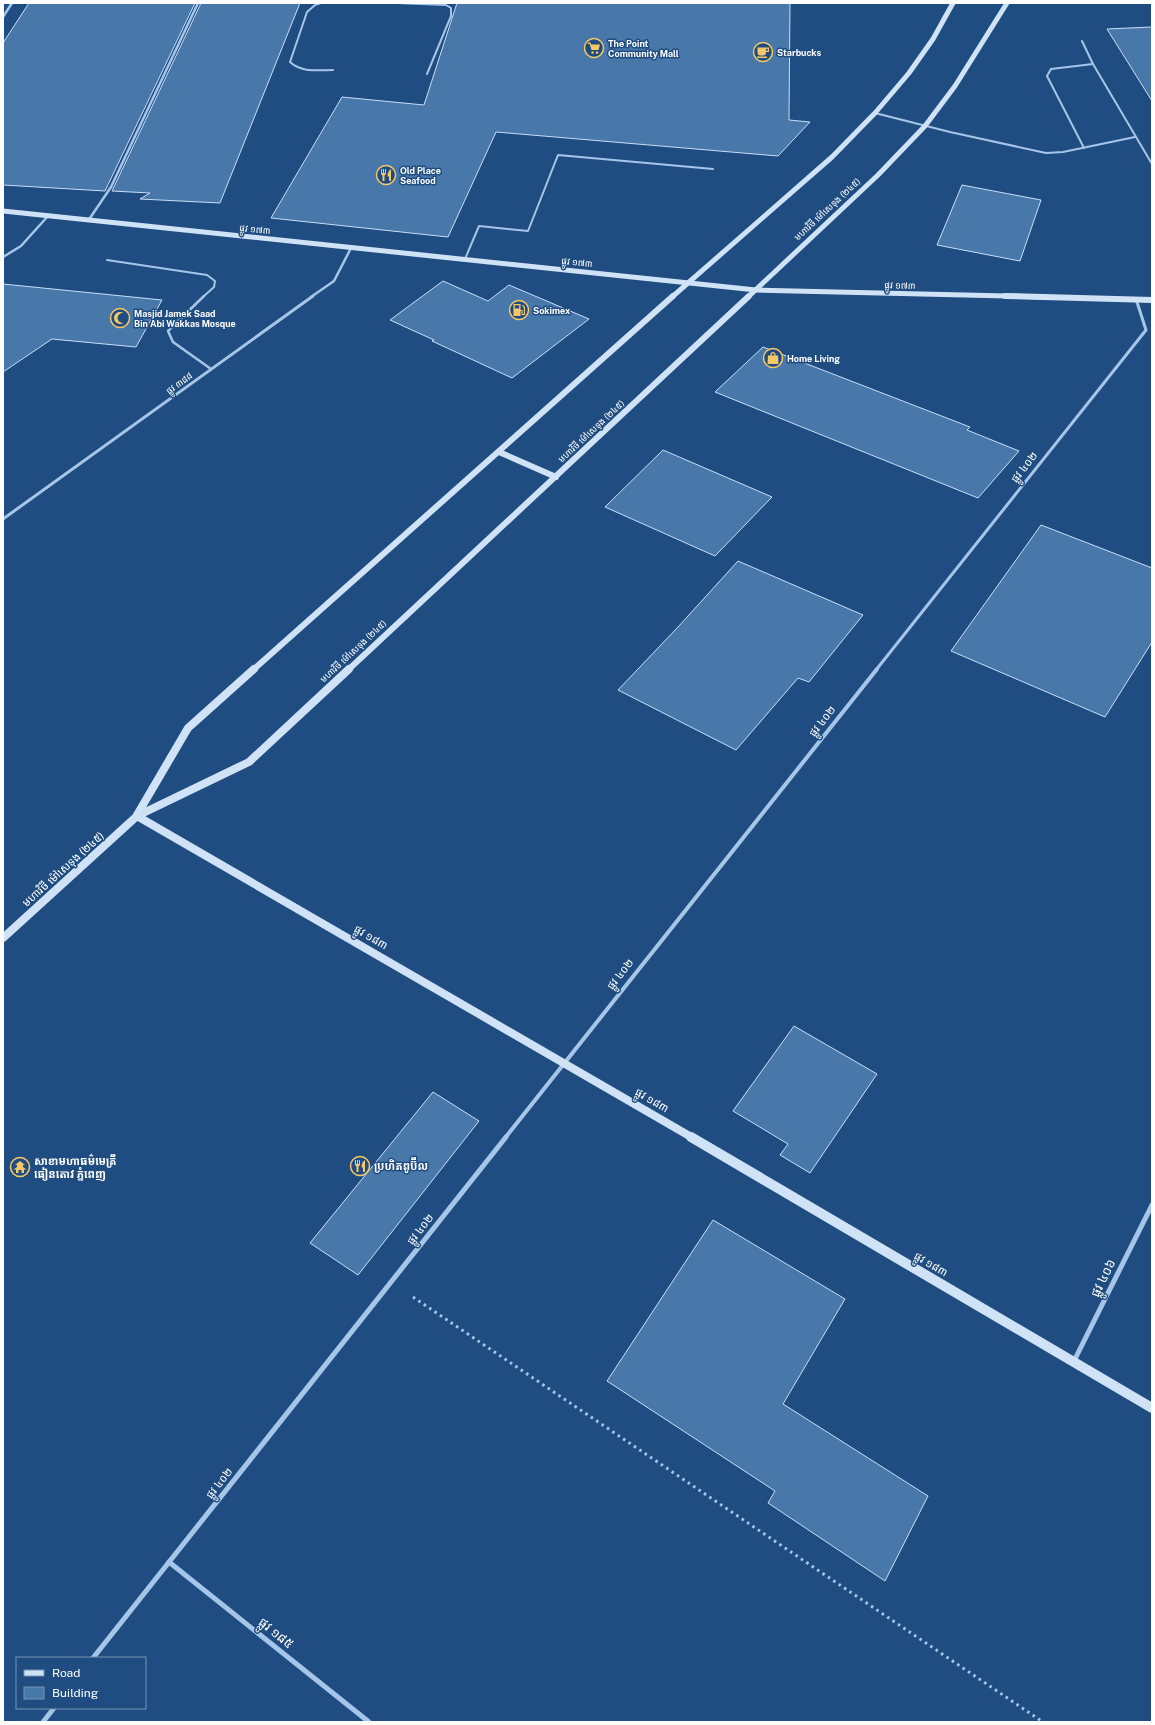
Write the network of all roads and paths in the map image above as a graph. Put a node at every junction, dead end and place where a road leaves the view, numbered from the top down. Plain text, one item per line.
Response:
1 (12, 3) edge
2 (198, 3) edge
3 (321, 3) edge
4 (397, 3) edge
5 (953, 3) edge
6 (1007, 3) edge
7 (3, 17) edge
8 (1082, 41) dead end
9 (1093, 64) junction
10 (333, 70) dead end
11 (428, 74) dead end
12 (876, 113) junction
13 (925, 126) junction
14 (1135, 137) junction
15 (1084, 148) junction
16 (1152, 164) edge
17 (713, 169) dead end
18 (3, 211) edge
19 (48, 216) junction
20 (88, 221) junction
21 (351, 248) junction
22 (3, 257) edge
23 (107, 260) dead end
24 (465, 260) junction
25 (688, 283) junction
26 (756, 290) junction
27 (1136, 300) junction
28 (1152, 300) edge
29 (212, 369) junction
30 (499, 452) junction
31 (556, 477) junction
32 (3, 519) edge
33 (137, 816) junction
34 (3, 938) edge
35 (564, 1062) junction
36 (1152, 1205) edge
37 (391, 1282) junction
38 (1074, 1362) junction
39 (1152, 1408) edge
40 (170, 1562) junction
41 (94, 1657) edge
42 (53, 1709) edge
43 (42, 1722) edge
44 (369, 1722) edge
45 (1042, 1722) edge

1 - 7 street
2 - 20 street
3 - 10 lane
4 - 11 lane
5 - 12 main road, មហាវិថី ម៉ៅសេទុង (២៤៥)
6 - 13 main road, មហាវិថី ម៉ៅសេទុង (២៤៥)
8 - 9 lane
9 - 14 lane
9 - 15 lane
12 - 13 lane
12 - 25 main road, មហាវិថី ម៉ៅសេទុង (២៤៥)
13 - 15 lane
13 - 26 main road, មហាវិថី ម៉ៅសេទុង (២៤៥)
14 - 15 lane
14 - 16 lane
17 - 24 lane
18 - 19 main road, ផ្លូវ ១៧៣
19 - 20 main road, ផ្លូវ ១៧៣
19 - 22 street
20 - 21 main road, ផ្លូវ ១៧៣
21 - 24 main road, ផ្លូវ ១៧៣
21 - 29 street, ផ្លូវ ៣៨៨
23 - 29 lane
24 - 25 main road, ផ្លូវ ១៧៣
25 - 26 main road, ផ្លូវ ១៧៣
25 - 30 main road, មហាវិថី ម៉ៅសេទុង (២៤៥)
26 - 27 main road, ផ្លូវ ១៧៣
26 - 31 main road, មហាវិថី ម៉ៅសេទុង (២៤៥)
27 - 28 main road, ផ្លូវ ១៧៣
27 - 35 street, ផ្លូវ ៤០២
29 - 32 street, ផ្លូវ ៣៨៨
30 - 31 main road
30 - 33 main road, មហាវិថី ម៉ៅសេទុង (២៤៥)
31 - 33 main road, មហាវិថី ម៉ៅសេទុង (២៤៥)
33 - 34 main road, មហាវិថី ម៉ៅសេទុង (២៤៥)
33 - 35 main road, ផ្លូវ ១៨៣
35 - 37 street, ផ្លូវ ៤០២
35 - 38 main road, ផ្លូវ ១៨៣
36 - 38 street, ផ្លូវ ៤០៦
37 - 40 street, ផ្លូវ ៤០២
37 - 45 path
38 - 39 main road, ផ្លូវ ១៨៣
40 - 41 street, ផ្លូវ ៤០២
40 - 44 street, ផ្លូវ ១៨៥
42 - 43 street

